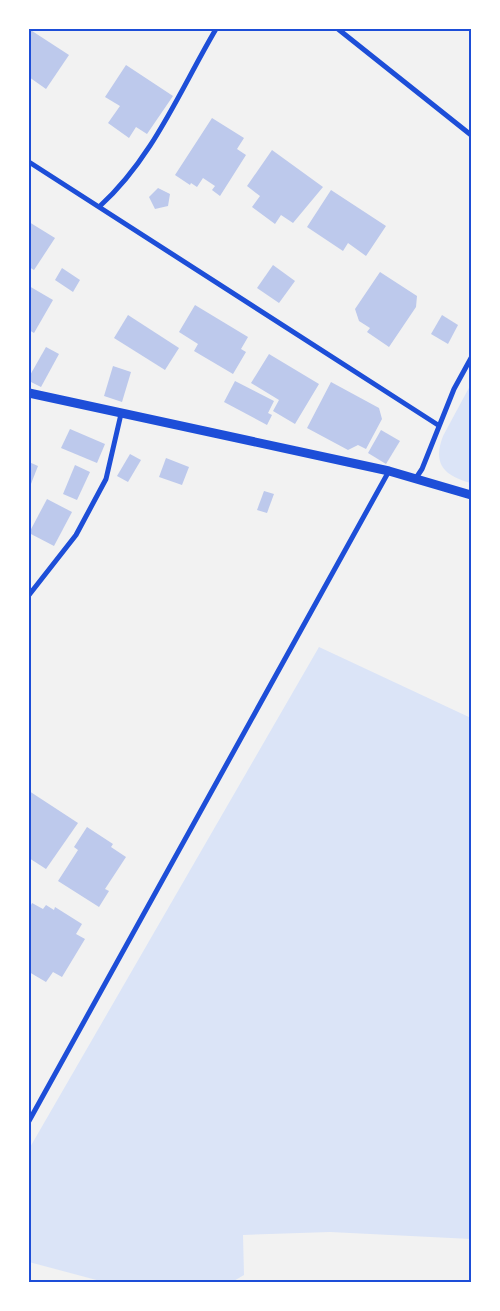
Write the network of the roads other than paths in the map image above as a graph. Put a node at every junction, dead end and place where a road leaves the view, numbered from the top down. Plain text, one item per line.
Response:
1 (216, 29) edge
2 (338, 29) edge
3 (471, 135) edge
4 (29, 162) edge
5 (100, 206) junction
6 (471, 358) edge
7 (29, 393) edge
8 (121, 414) junction
9 (438, 425) junction
10 (389, 471) junction
11 (416, 478) junction
12 (471, 495) edge
13 (29, 595) edge
14 (29, 1121) edge

1 - 5 street
2 - 3 street
4 - 5 street
5 - 9 street
6 - 9 street
7 - 8 street
8 - 10 street
8 - 13 street
9 - 11 street
10 - 11 street
10 - 14 street
11 - 12 street

